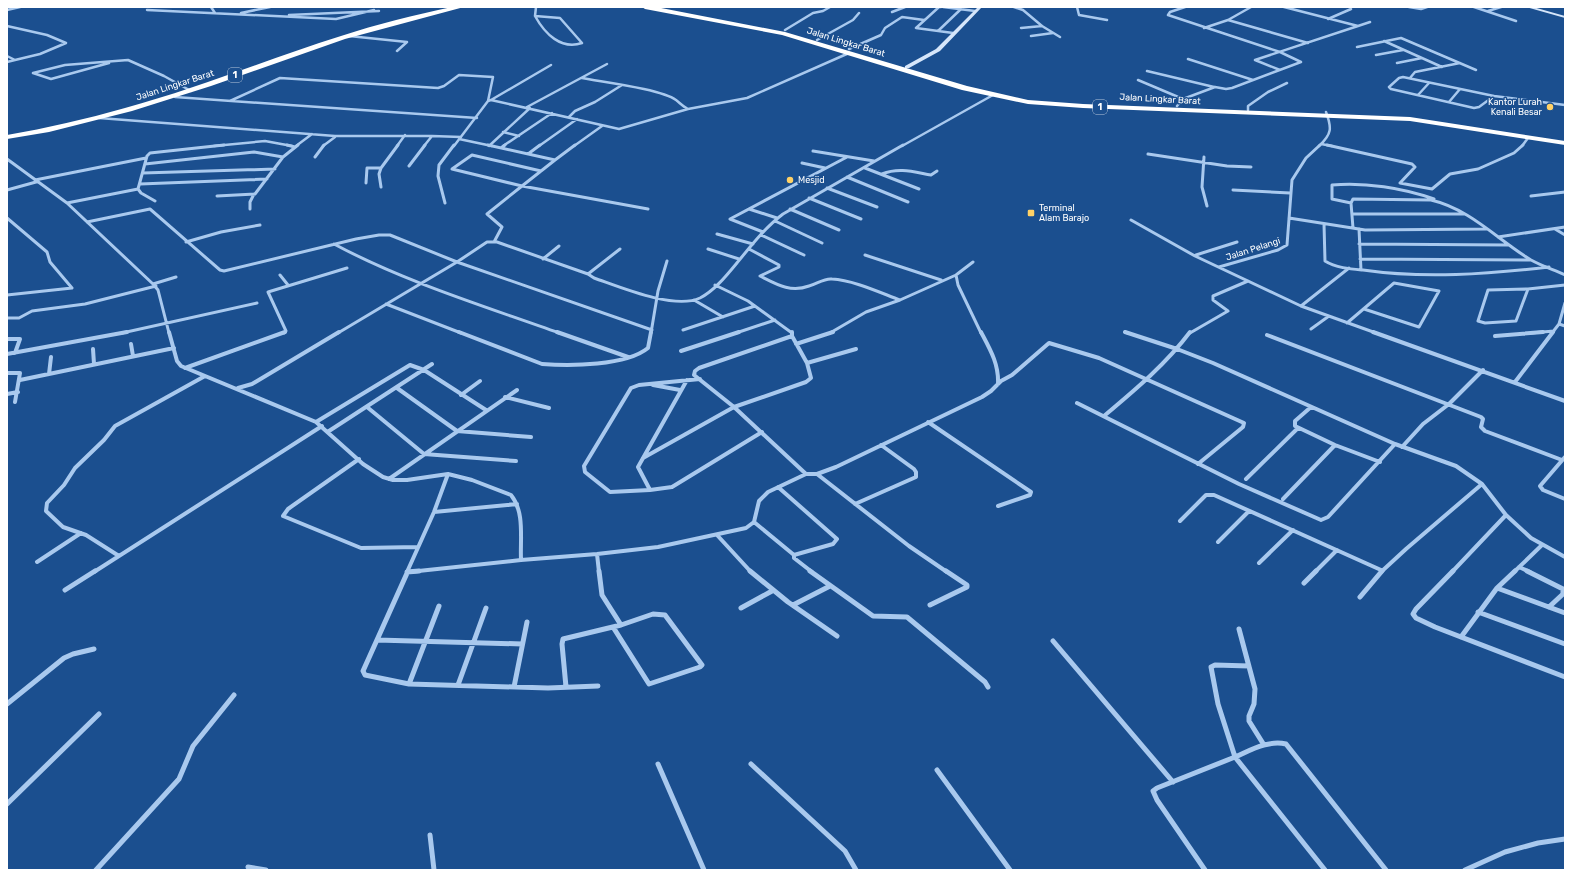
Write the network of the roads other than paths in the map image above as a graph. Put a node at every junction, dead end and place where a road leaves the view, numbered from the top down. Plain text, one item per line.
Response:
1 (20, 7) edge
2 (211, 7) edge
3 (270, 7) edge
4 (461, 7) edge
5 (536, 7) edge
6 (645, 7) edge
7 (661, 7) edge
8 (830, 7) edge
9 (905, 7) edge
10 (942, 7) edge
11 (948, 7) edge
12 (980, 7) edge
13 (1014, 7) edge
14 (1077, 7) edge
15 (1185, 7) edge
16 (1251, 7) edge
17 (1284, 7) edge
18 (1409, 7) edge
19 (1427, 7) edge
20 (1474, 7) edge
21 (1501, 7) edge
22 (1528, 7) edge
23 (961, 9) junction
24 (1352, 9) dead end
25 (7, 10) edge
26 (147, 10) dead end
27 (374, 10) junction
28 (379, 10) dead end
29 (975, 11) junction
30 (1488, 11) junction
31 (892, 12) dead end
32 (215, 13) junction
33 (859, 13) dead end
34 (235, 14) junction
35 (273, 16) junction
36 (534, 16) junction
37 (1565, 17) edge
38 (1328, 19) junction
39 (924, 20) junction
40 (1107, 20) dead end
41 (1228, 20) junction
42 (1516, 21) dead end
43 (1370, 22) dead end
44 (7, 26) edge
45 (1042, 26) junction
46 (1358, 26) junction
47 (1022, 28) dead end
48 (1204, 28) junction
49 (785, 30) junction
50 (938, 31) junction
51 (953, 33) junction
52 (1054, 33) junction
53 (348, 36) junction
54 (1031, 36) dead end
55 (1060, 37) dead end
56 (817, 40) junction
57 (1384, 41) junction
58 (1310, 43) junction
59 (1357, 47) dead end
60 (1404, 50) junction
61 (397, 51) dead end
62 (849, 51) junction
63 (1280, 52) junction
64 (1376, 55) dead end
65 (7, 56) edge
66 (1422, 58) junction
67 (1188, 59) dead end
68 (15, 60) junction
69 (7, 62) edge
70 (885, 62) junction
71 (109, 63) junction
72 (1398, 63) dead end
73 (1460, 63) junction
74 (607, 64) dead end
75 (551, 65) dead end
76 (907, 66) junction
77 (1442, 67) junction
78 (1280, 70) junction
79 (1476, 70) dead end
80 (1147, 71) dead end
81 (582, 78) junction
82 (1410, 78) junction
83 (49, 79) junction
84 (1138, 80) dead end
85 (1254, 80) junction
86 (53, 82) dead end
87 (1287, 83) dead end
88 (1429, 83) junction
89 (622, 85) junction
90 (1215, 87) junction
91 (1460, 89) junction
92 (191, 91) junction
93 (993, 95) junction
94 (1418, 96) junction
95 (1494, 96) junction
96 (174, 97) junction
97 (1183, 99) junction
98 (230, 101) junction
99 (489, 101) junction
100 (1449, 102) junction
101 (1565, 105) edge
102 (1177, 106) junction
103 (529, 108) junction
104 (688, 109) junction
105 (1248, 110) junction
106 (552, 114) junction
107 (1327, 114) junction
108 (98, 118) junction
109 (477, 118) junction
110 (569, 118) junction
111 (578, 120) junction
112 (602, 126) junction
113 (503, 132) junction
114 (312, 134) junction
115 (405, 135) junction
116 (7, 136) edge
117 (335, 136) junction
118 (432, 136) junction
119 (519, 136) junction
120 (460, 138) junction
121 (1528, 138) junction
122 (1565, 140) edge
123 (1565, 143) edge
124 (1321, 144) junction
125 (489, 146) junction
126 (295, 147) junction
127 (501, 148) junction
128 (813, 151) dead end
129 (528, 154) junction
130 (1148, 154) dead end
131 (1204, 156) dead end
132 (283, 157) junction
133 (315, 157) dead end
134 (847, 157) junction
135 (146, 158) junction
136 (7, 159) edge
137 (555, 160) junction
138 (875, 161) junction
139 (1202, 162) junction
140 (802, 163) dead end
141 (145, 164) junction
142 (409, 166) dead end
143 (1251, 167) dead end
144 (381, 168) junction
145 (865, 168) junction
146 (275, 169) junction
147 (825, 169) junction
148 (541, 171) junction
149 (937, 171) dead end
150 (143, 172) junction
151 (882, 174) junction
152 (847, 177) junction
153 (267, 179) junction
154 (36, 181) junction
155 (366, 183) dead end
156 (140, 184) junction
157 (522, 186) junction
158 (381, 187) dead end
159 (827, 188) junction
160 (138, 189) junction
161 (919, 189) dead end
162 (7, 190) edge
163 (1233, 190) dead end
164 (1565, 192) edge
165 (1290, 193) junction
166 (254, 194) junction
167 (217, 196) dead end
168 (1531, 196) dead end
169 (809, 198) junction
170 (155, 201) dead end
171 (1438, 201) junction
172 (908, 202) dead end
173 (67, 203) junction
174 (446, 203) dead end
175 (1351, 203) junction
176 (1207, 206) dead end
177 (877, 207) dead end
178 (250, 209) dead end
179 (648, 209) dead end
180 (749, 209) junction
181 (790, 209) junction
182 (1352, 214) junction
183 (1466, 214) junction
184 (7, 218) edge
185 (1289, 218) junction
186 (861, 219) dead end
187 (776, 220) junction
188 (1131, 220) dead end
189 (87, 222) junction
190 (1324, 224) junction
191 (260, 225) dead end
192 (1565, 227) edge
193 (1353, 228) junction
194 (1555, 228) junction
195 (1359, 229) junction
196 (1486, 229) junction
197 (839, 230) dead end
198 (717, 234) dead end
199 (762, 234) junction
200 (1565, 236) edge
201 (1498, 237) junction
202 (186, 242) junction
203 (494, 242) junction
204 (822, 242) dead end
205 (1237, 242) dead end
206 (334, 244) junction
207 (753, 244) junction
208 (1359, 244) junction
209 (1509, 245) junction
210 (559, 246) dead end
211 (620, 249) dead end
212 (708, 249) dead end
213 (749, 249) junction
214 (804, 255) dead end
215 (865, 255) dead end
216 (1195, 256) junction
217 (543, 259) junction
218 (739, 259) junction
219 (1360, 259) junction
220 (1532, 260) junction
221 (667, 261) dead end
222 (458, 262) junction
223 (973, 262) dead end
224 (1220, 267) junction
225 (1549, 267) junction
226 (347, 268) dead end
227 (1350, 268) junction
228 (1361, 270) junction
229 (280, 274) dead end
230 (588, 274) junction
231 (956, 275) junction
232 (1565, 275) edge
233 (176, 277) dead end
234 (941, 280) junction
235 (1248, 281) junction
236 (422, 283) junction
237 (154, 285) junction
238 (288, 285) junction
239 (715, 285) junction
240 (1565, 285) edge
241 (1528, 289) junction
242 (7, 295) edge
243 (658, 299) junction
244 (694, 300) junction
245 (900, 300) junction
246 (257, 303) dead end
247 (386, 304) junction
248 (1565, 305) edge
249 (755, 306) junction
250 (1301, 306) junction
251 (1364, 309) junction
252 (1329, 316) junction
253 (724, 317) junction
254 (7, 318) edge
255 (774, 320) junction
256 (168, 323) junction
257 (1347, 323) junction
258 (1559, 324) junction
259 (1565, 326) edge
260 (1311, 329) dead end
261 (652, 330) junction
262 (683, 330) dead end
263 (1554, 331) junction
264 (1125, 332) dead end
265 (1267, 335) dead end
266 (792, 336) junction
267 (1495, 336) dead end
268 (7, 339) edge
269 (131, 344) dead end
270 (796, 344) junction
271 (93, 348) dead end
272 (174, 348) junction
273 (856, 349) dead end
274 (1177, 349) junction
275 (681, 351) dead end
276 (15, 353) junction
277 (7, 354) edge
278 (133, 356) junction
279 (51, 357) dead end
280 (631, 358) junction
281 (807, 363) junction
282 (94, 364) junction
283 (432, 364) dead end
284 (185, 368) junction
285 (424, 370) junction
286 (1483, 370) junction
287 (7, 373) edge
288 (49, 374) junction
289 (205, 376) junction
290 (700, 379) junction
291 (20, 380) junction
292 (687, 380) junction
293 (1146, 380) junction
294 (480, 381) dead end
295 (1514, 382) junction
296 (647, 384) junction
297 (998, 384) junction
298 (236, 388) junction
299 (397, 388) junction
300 (517, 390) dead end
301 (680, 390) junction
302 (18, 392) junction
303 (7, 394) edge
304 (461, 395) junction
305 (505, 398) junction
306 (1565, 400) edge
307 (15, 402) dead end
308 (1077, 403) dead end
309 (1449, 404) junction
310 (734, 406) junction
311 (367, 407) junction
312 (1311, 407) junction
313 (549, 408) dead end
314 (486, 410) junction
315 (1104, 416) junction
316 (316, 422) junction
317 (928, 422) junction
318 (322, 426) junction
319 (1298, 428) junction
320 (329, 431) junction
321 (457, 431) junction
322 (762, 432) junction
323 (531, 437) dead end
324 (1396, 444) junction
325 (881, 445) junction
326 (1335, 445) junction
327 (1402, 447) junction
328 (424, 454) junction
329 (643, 458) junction
330 (359, 459) junction
331 (1564, 459) edge
332 (516, 460) dead end
333 (1380, 462) junction
334 (1198, 464) junction
335 (448, 474) junction
336 (806, 474) junction
337 (817, 474) junction
338 (389, 479) junction
339 (1246, 479) dead end
340 (1482, 484) junction
341 (778, 487) junction
342 (650, 490) junction
343 (1283, 499) dead end
344 (1565, 499) edge
345 (517, 504) junction
346 (855, 504) junction
347 (998, 506) dead end
348 (1250, 511) junction
349 (434, 512) junction
350 (1506, 516) junction
351 (1180, 521) dead end
352 (754, 522) junction
353 (1293, 530) junction
354 (81, 533) junction
355 (717, 535) junction
356 (1218, 542) dead end
357 (1542, 545) junction
358 (418, 547) junction
359 (1336, 550) junction
360 (597, 554) junction
361 (794, 555) junction
362 (119, 556) junction
363 (1565, 557) edge
364 (521, 560) junction
365 (37, 562) dead end
366 (1260, 563) dead end
367 (1519, 567) junction
368 (1382, 570) junction
369 (407, 572) junction
370 (1304, 584) dead end
371 (830, 586) junction
372 (1497, 588) junction
373 (65, 590) dead end
374 (772, 591) junction
375 (1360, 597) dead end
376 (793, 605) junction
377 (930, 605) dead end
378 (439, 606) dead end
379 (1549, 607) junction
380 (486, 608) dead end
381 (741, 608) dead end
382 (1478, 612) junction
383 (1565, 613) edge
384 (527, 622) dead end
385 (620, 625) junction
386 (613, 627) junction
387 (1239, 629) dead end
388 (837, 636) dead end
389 (1461, 637) junction
390 (376, 640) junction
391 (426, 640) junction
392 (1053, 641) dead end
393 (474, 642) junction
394 (522, 644) junction
395 (1565, 644) edge
396 (94, 649) dead end
397 (1249, 666) junction
398 (1565, 677) edge
399 (409, 684) junction
400 (458, 685) junction
401 (598, 686) dead end
402 (514, 687) junction
403 (566, 687) junction
404 (988, 688) dead end
405 (234, 695) dead end
406 (7, 704) edge
407 (98, 714) dead end
408 (1264, 745) junction
409 (1235, 757) junction
410 (658, 764) dead end
411 (751, 764) dead end
412 (936, 770) dead end
413 (1173, 782) junction
414 (7, 804) edge
415 (430, 835) dead end
416 (1565, 839) edge
417 (248, 867) dead end
418 (96, 870) edge
419 (266, 870) edge
420 (434, 870) edge
421 (704, 870) edge
422 (856, 870) edge
423 (1010, 870) edge
424 (1205, 870) edge
425 (1325, 870) edge
426 (1386, 870) edge
427 (1465, 870) edge

1 - 25 street
2 - 32 street
3 - 34 street
4 - 53 highway, Jalan Lingkar Barat / 1
5 - 36 street
6 - 62 highway, Jalan Lingkar Barat / 1
7 - 49 highway, Jalan Lingkar Barat / 1
8 - 49 street
9 - 31 street
10 - 11 street
10 - 39 street
11 - 23 street
12 - 29 street
13 - 45 street
14 - 40 street
15 - 48 street
16 - 41 street
17 - 38 street
18 - 19 street
20 - 30 street
21 - 30 street
22 - 37 street
23 - 29 street
23 - 50 street
24 - 38 street
26 - 32 street
27 - 28 street
27 - 35 street
27 - 35 street
29 - 51 street
30 - 42 street
32 - 34 street
33 - 56 street
34 - 35 street
36 - 36 street
38 - 46 street
39 - 50 street
39 - 62 street
41 - 48 street
41 - 58 street
43 - 46 street
44 - 68 street
45 - 47 street
45 - 52 street
46 - 58 street
48 - 63 street
49 - 56 highway, Jalan Lingkar Barat / 1
50 - 51 street
51 - 76 street
52 - 54 street
52 - 55 street
53 - 61 street
53 - 92 highway, Jalan Lingkar Barat / 1
56 - 62 highway, Jalan Lingkar Barat / 1
57 - 59 street
57 - 60 street
57 - 73 street
58 - 63 street
60 - 64 street
60 - 66 street
62 - 70 highway, Jalan Lingkar Barat / 1
62 - 104 street
63 - 78 street
63 - 78 street
65 - 68 street
66 - 72 street
66 - 77 street
67 - 85 street
68 - 69 street
70 - 76 highway, Jalan Lingkar Barat / 1
70 - 93 highway, Jalan Lingkar Barat / 1
71 - 83 street
71 - 83 street
71 - 92 street
73 - 77 street
73 - 79 street
74 - 81 street
75 - 99 street
76 - 102 highway, Jalan Lingkar Barat / 1
77 - 82 street
78 - 85 street
80 - 90 street
81 - 89 street
81 - 103 street
82 - 88 street
82 - 94 street
83 - 86 street
84 - 97 street
85 - 90 street
87 - 105 street
88 - 91 street
88 - 94 street
89 - 104 street
89 - 110 street
90 - 97 street
91 - 95 street
91 - 100 street
92 - 96 highway, Jalan Lingkar Barat / 1
93 - 107 highway, Jalan Lingkar Barat / 1
93 - 138 street
94 - 100 street
95 - 100 street
95 - 101 street
96 - 98 street
96 - 108 highway, Jalan Lingkar Barat / 1
97 - 102 street
98 - 99 street
98 - 109 street
99 - 103 street
99 - 109 street
102 - 105 highway, Jalan Lingkar Barat / 1
103 - 106 street
103 - 113 street
104 - 112 street
105 - 107 highway, Jalan Lingkar Barat / 1
106 - 110 street
106 - 119 street
107 - 121 highway, Jalan Lingkar Barat / 1
107 - 122 highway, Jalan Lingkar Barat / 1
107 - 124 street, Jalan Pelangi
108 - 114 street
108 - 116 highway, Jalan Lingkar Barat / 1
109 - 120 street
110 - 111 street
111 - 112 street
111 - 129 street
112 - 137 street
113 - 119 street
113 - 125 street
114 - 117 street
114 - 126 street
115 - 117 street
115 - 118 street
115 - 144 street
117 - 133 street
118 - 120 street
118 - 142 street
119 - 127 street
120 - 125 street
120 - 174 street
121 - 123 highway, Jalan Lingkar Barat / 1
121 - 124 street
124 - 165 street, Jalan Pelangi
125 - 127 street
126 - 132 street
126 - 135 street
127 - 129 street
128 - 134 street
129 - 137 street
130 - 139 street
131 - 139 street
132 - 141 street
132 - 146 street
134 - 138 street
134 - 147 street
135 - 141 street
135 - 154 street
136 - 154 street
137 - 148 street
138 - 145 street
139 - 143 street
139 - 176 street
140 - 147 street
141 - 150 street
144 - 155 street
144 - 158 street
145 - 151 street
145 - 152 street
146 - 150 street
146 - 153 street
147 - 180 street
148 - 157 street
148 - 157 street
149 - 151 street
150 - 156 street
151 - 161 street
152 - 159 street
152 - 172 street
153 - 156 street
153 - 166 street
154 - 162 street
154 - 173 street
156 - 160 street
157 - 179 street
157 - 203 street
159 - 169 street
159 - 177 street
160 - 170 street
160 - 173 street
163 - 165 street
164 - 168 street
165 - 185 street, Jalan Pelangi
166 - 167 street
166 - 178 street
169 - 181 street
169 - 186 street
171 - 175 street
171 - 175 street
171 - 183 street
173 - 189 street
175 - 182 street
180 - 187 street
180 - 199 street
181 - 187 street
181 - 197 street
182 - 183 street
182 - 193 street
183 - 196 street
184 - 242 street
185 - 190 street
185 - 224 street, Jalan Pelangi
187 - 199 street
187 - 204 street
188 - 216 street
189 - 202 street
189 - 237 street
190 - 193 street
190 - 227 street
191 - 202 street
192 - 194 street
193 - 195 street
194 - 200 street
194 - 201 street
195 - 196 street
195 - 208 street
196 - 201 street
198 - 207 street
199 - 207 street
199 - 214 street
201 - 209 street
202 - 206 street
203 - 217 street
203 - 222 street
205 - 216 street
206 - 222 street
206 - 236 street
207 - 213 street
208 - 209 street
208 - 219 street
209 - 220 street
210 - 217 street
211 - 230 street
212 - 218 street
213 - 218 street
213 - 245 street
215 - 234 street
216 - 224 street
217 - 230 street
218 - 239 street
219 - 220 street
219 - 228 street
220 - 225 street
221 - 243 street
222 - 236 street
222 - 261 street
223 - 231 street
224 - 235 street
225 - 228 street
225 - 232 street
226 - 238 street
227 - 228 street
227 - 250 street
229 - 238 street
230 - 243 street
231 - 234 street
231 - 297 street
233 - 237 street
234 - 245 street
235 - 250 street
235 - 274 street
236 - 247 street
236 - 280 street
237 - 254 street
237 - 256 street
238 - 284 street
239 - 244 street
239 - 249 street
240 - 241 street
241 - 241 street
243 - 244 street
243 - 261 street
244 - 253 street
245 - 270 street
246 - 256 street
247 - 280 street
247 - 298 street
248 - 258 street
249 - 253 street
249 - 255 street
250 - 252 street
251 - 251 street
251 - 257 street
252 - 257 street
252 - 260 street
253 - 262 street
255 - 266 street
255 - 275 street
256 - 272 street
256 - 276 street
257 - 286 street
258 - 259 street
258 - 263 street
261 - 280 street
263 - 267 street
263 - 295 street
264 - 274 street
265 - 309 street
266 - 270 street
266 - 290 street
268 - 276 street
269 - 278 street
270 - 281 street
271 - 282 street
272 - 278 street
272 - 284 street
273 - 281 street
274 - 293 street
274 - 312 street
276 - 277 street
278 - 282 street
279 - 288 street
281 - 310 street
282 - 288 street
283 - 285 street
284 - 289 street
285 - 299 street
285 - 304 street
285 - 316 street
286 - 295 street
286 - 309 street
287 - 291 street
288 - 291 street
289 - 298 street
289 - 354 street
290 - 292 street
290 - 310 street
291 - 302 street
292 - 296 street
292 - 301 street
293 - 297 street
293 - 315 street
293 - 334 street
294 - 304 street
295 - 306 street
296 - 301 street
296 - 342 street
297 - 317 street
298 - 316 street
299 - 311 street
299 - 321 street
300 - 305 street
301 - 329 street
302 - 303 street
302 - 307 street
304 - 314 street
305 - 313 street
305 - 314 street
308 - 315 street
309 - 327 street
309 - 331 street
310 - 322 street
310 - 329 street
311 - 320 street
311 - 328 street
312 - 319 street
312 - 324 street
314 - 321 street
315 - 334 street
316 - 318 street
317 - 325 street
317 - 347 street
318 - 320 street
318 - 362 street
319 - 326 street
319 - 339 street
320 - 330 street
321 - 323 street
321 - 328 street
322 - 336 street
322 - 342 street
324 - 327 street
324 - 333 street
325 - 337 street
325 - 346 street
326 - 333 street
326 - 343 street
327 - 340 street
328 - 332 street
328 - 338 street
329 - 342 street
330 - 338 street
330 - 358 street
331 - 344 street
333 - 334 street
335 - 338 street
335 - 345 street
335 - 349 street
336 - 337 street
336 - 341 street
337 - 346 street
340 - 350 street
340 - 368 street
341 - 352 street
341 - 361 street
345 - 349 street
345 - 364 street
346 - 377 street
348 - 351 street
348 - 353 street
348 - 356 street
349 - 358 street
350 - 357 street
350 - 389 street
352 - 355 street
352 - 361 street
353 - 359 street
353 - 366 street
354 - 362 street
354 - 365 street
355 - 360 street
355 - 374 street
357 - 363 street
357 - 367 street
358 - 369 street
359 - 368 street
359 - 370 street
360 - 364 street
360 - 385 street
361 - 371 street
362 - 373 street
364 - 369 street
367 - 372 street
367 - 379 street
368 - 375 street
369 - 390 street
371 - 376 street
371 - 404 street
372 - 379 street
372 - 382 street
374 - 376 street
374 - 381 street
376 - 388 street
378 - 391 street
379 - 383 street
380 - 393 street
382 - 389 street
382 - 395 street
384 - 394 street
385 - 386 street
385 - 386 street
386 - 403 street
387 - 397 street
389 - 398 street
390 - 391 street
390 - 399 street
391 - 393 street
391 - 399 street
392 - 413 street
393 - 394 street
393 - 400 street
394 - 402 street
396 - 406 street
397 - 408 street
397 - 409 street
399 - 400 street
400 - 402 street
401 - 403 street
402 - 403 street
405 - 418 street
407 - 414 street
408 - 409 street
408 - 426 street
409 - 413 street
409 - 425 street
410 - 421 street
411 - 422 street
412 - 423 street
413 - 424 street
415 - 420 street
416 - 427 street
417 - 419 street

